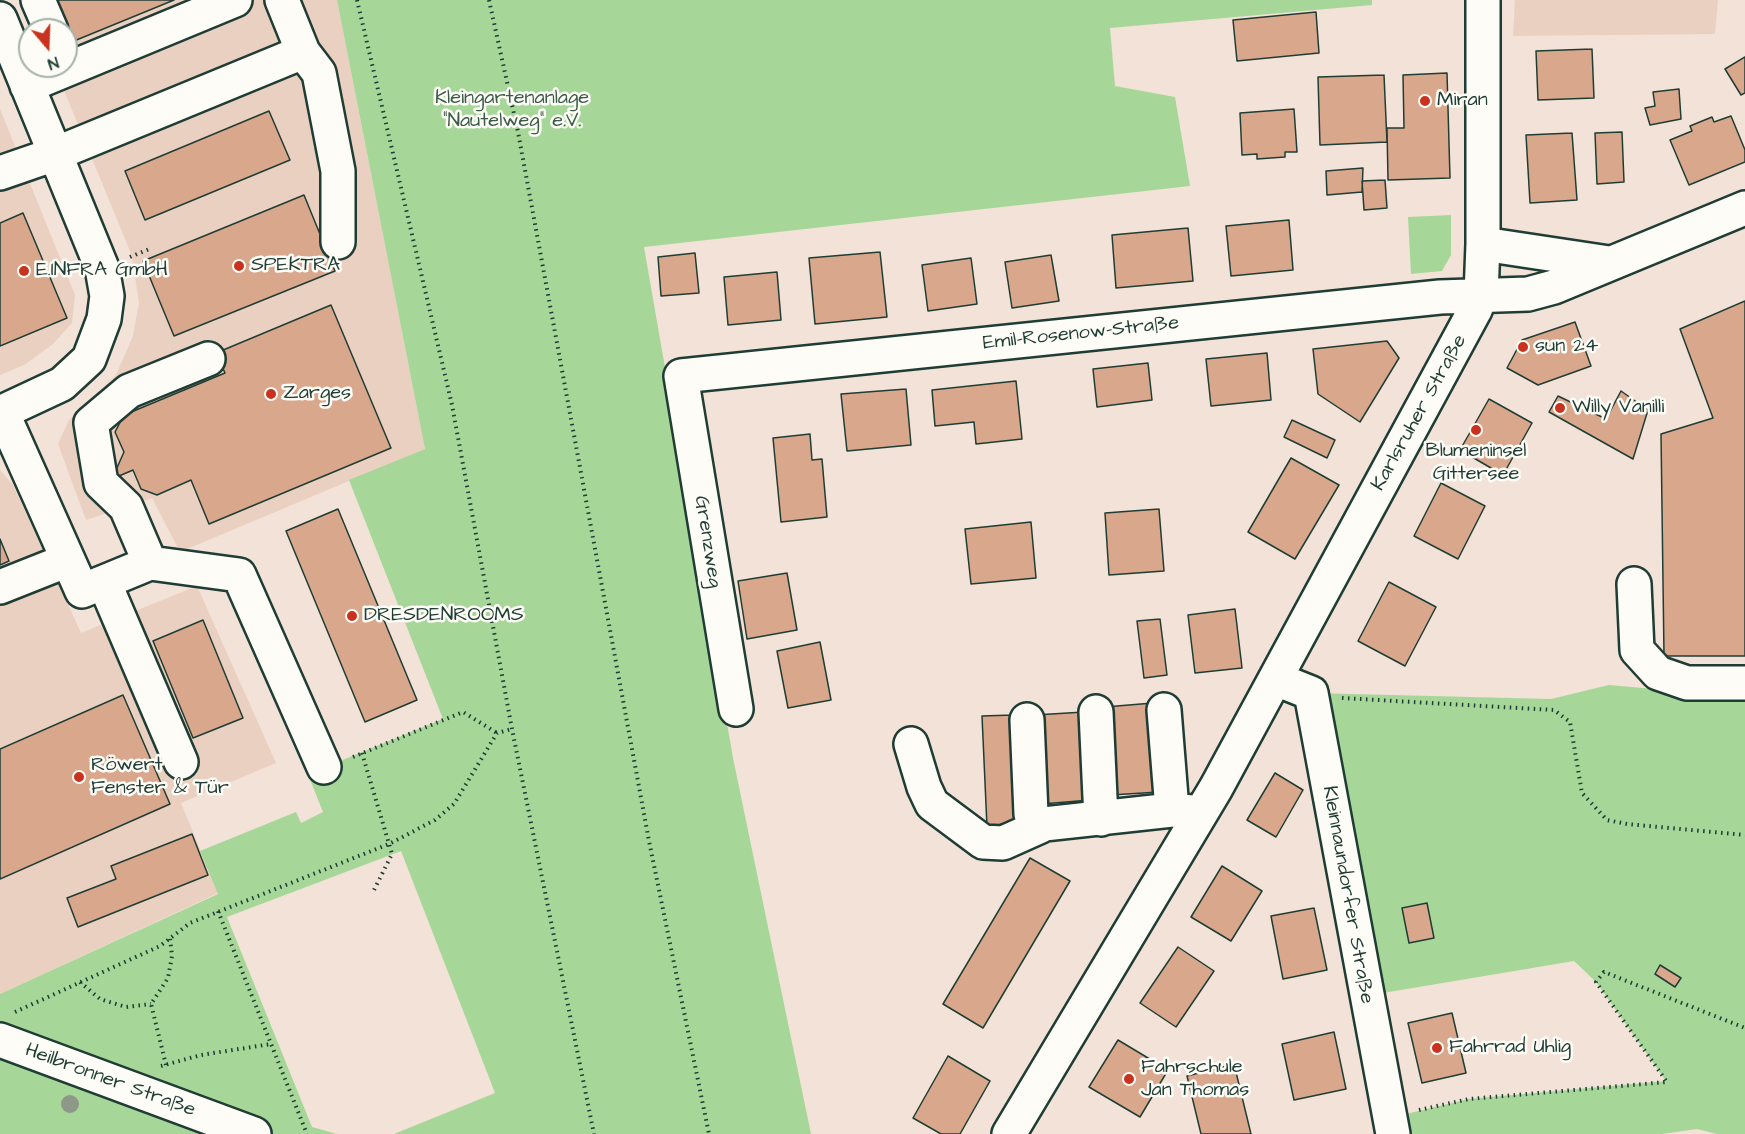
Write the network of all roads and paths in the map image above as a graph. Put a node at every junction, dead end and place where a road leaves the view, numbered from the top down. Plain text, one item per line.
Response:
1 (38, 0) edge
2 (235, 0) edge
3 (282, 0) edge
4 (357, 0) edge
5 (489, 0) edge
6 (1483, 0) edge
7 (46, 18) edge
8 (0, 19) edge
9 (303, 51) junction
10 (78, 64) edge
11 (45, 78) edge
12 (27, 86) junction
13 (55, 154) junction
14 (0, 173) edge
15 (1745, 208) edge
16 (338, 242) dead end
17 (1483, 244) junction
18 (1609, 263) junction
19 (1481, 295) junction
20 (208, 359) dead end
21 (681, 375) joint
22 (1, 412) edge
23 (69, 560) junction
24 (150, 564) junction
25 (104, 582) junction
26 (1634, 584) dead end
27 (0, 587) edge
28 (1276, 679) junction
29 (1745, 683) edge
30 (1311, 693) junction
31 (736, 709) dead end
32 (1164, 710) dead end
33 (1096, 712) dead end
34 (1027, 720) dead end
35 (512, 729) junction
36 (497, 733) junction
37 (911, 744) dead end
38 (362, 753) junction
39 (181, 762) dead end
40 (324, 766) joint
41 (1196, 804) junction
42 (1101, 819) junction
43 (1041, 826) junction
44 (1745, 835) edge
45 (389, 844) junction
46 (374, 892) dead end
47 (218, 911) junction
48 (170, 938) junction
49 (80, 982) junction
50 (151, 1004) junction
51 (4, 1027) edge
52 (1745, 1028) edge
53 (271, 1044) junction
54 (166, 1065) junction
55 (155, 1068) dead end
56 (1391, 1126) edge
57 (254, 1134) edge
58 (307, 1134) edge
59 (594, 1134) edge
60 (709, 1134) edge
61 (1009, 1134) edge

1 - 7 street
2 - 10 street
3 - 9 street
4 - 35 path
5 - 60 path
6 - 17 street, Karlsruher Straße
8 - 12 street
9 - 13 street
9 - 16 street
11 - 12 street
12 - 13 street
13 - 14 street
13 - 22 street
15 - 18 street, Emil-Rosenow-Straße
17 - 18 street
17 - 19 street, Karlsruher Straße
18 - 19 street, Emil-Rosenow-Straße
19 - 21 street, Emil-Rosenow-Straße
19 - 28 street, Karlsruher Straße
20 - 24 street
21 - 31 street, Grenzweg
22 - 23 street
23 - 25 street
23 - 27 street
24 - 25 street
24 - 40 street
25 - 39 street
26 - 29 street
28 - 30 street
28 - 41 street, Karlsruher Straße
30 - 44 path
30 - 56 street, Kleinnaundorfer Straße
32 - 41 street
33 - 42 street
34 - 43 street
35 - 36 path
35 - 59 path
36 - 38 path
36 - 45 path
37 - 43 street
38 - 40 path
38 - 45 path
41 - 42 street
41 - 61 street, Karlsruher Straße
42 - 43 street
45 - 46 path
45 - 47 path
47 - 48 path
47 - 53 path
48 - 49 path
48 - 50 path
49 - 50 path
49 - 51 path
50 - 54 path
51 - 57 street, Heilbronner Straße
52 - 56 path
53 - 54 path
53 - 58 path
54 - 55 path

